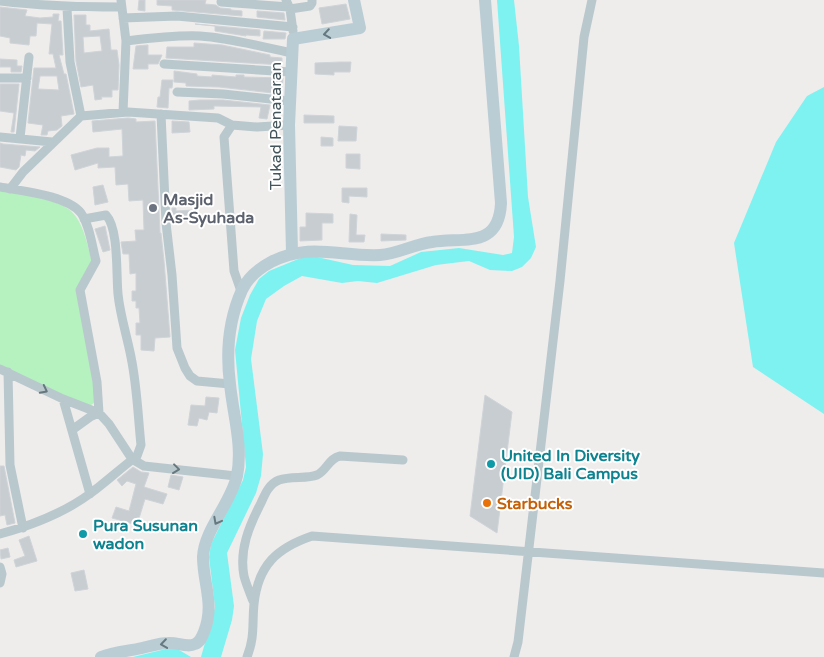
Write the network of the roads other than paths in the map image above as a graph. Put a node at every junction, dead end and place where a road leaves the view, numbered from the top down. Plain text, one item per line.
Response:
1 (312, 0) edge
2 (354, 0) edge
3 (485, 0) edge
4 (592, 0) edge
5 (0, 1) edge
6 (221, 2) dead end
7 (40, 3) edge
8 (121, 4) edge
9 (288, 5) edge
10 (68, 8) junction
11 (123, 18) junction
12 (293, 33) junction
13 (126, 41) junction
14 (292, 53) junction
15 (29, 56) dead end
16 (164, 64) dead end
17 (291, 72) junction
18 (2, 78) edge
19 (27, 78) junction
20 (177, 92) dead end
21 (290, 101) junction
22 (123, 112) junction
23 (161, 114) junction
24 (81, 116) junction
25 (232, 125) junction
26 (289, 125) junction
27 (0, 137) edge
28 (20, 138) junction
29 (52, 142) junction
30 (0, 187) edge
31 (10, 189) junction
32 (84, 219) junction
33 (292, 253) junction
34 (241, 291) junction
35 (4, 370) edge
36 (230, 384) junction
37 (63, 400) junction
38 (99, 413) junction
39 (72, 430) junction
40 (132, 460) junction
41 (403, 460) dead end
42 (236, 476) junction
43 (90, 494) junction
44 (23, 528) junction
45 (0, 534) edge
46 (528, 553) junction
47 (0, 567) edge
48 (824, 573) edge
49 (0, 583) edge
50 (254, 604) junction
51 (101, 657) edge
52 (247, 657) edge
53 (514, 657) edge

1 - 9 street
2 -> 12 street
3 - 33 street
4 - 46 street
5 - 7 street
6 - 9 street
7 - 10 street
8 - 10 street
8 - 11 street
9 - 12 street, Tukad Penataran
10 - 24 street
11 - 12 street
11 - 13 street
12 - 14 street, Tukad Penataran
13 - 14 street
13 - 22 street
14 - 17 street, Tukad Penataran
15 - 19 street
16 - 17 street
17 - 21 street, Tukad Penataran
18 - 19 street
19 - 28 street
20 - 21 street
21 - 26 street, Tukad Penataran
22 - 23 street
22 - 24 street
23 - 25 street
23 - 36 street
24 - 29 street
25 - 26 street
25 - 34 street
26 - 33 street, Tukad Penataran
27 - 28 street
28 - 29 street
29 - 31 street
30 - 31 street
31 - 32 street
32 - 38 street
32 - 40 street
33 - 34 street
34 - 36 street
35 -> 37 street
35 - 44 street
36 - 42 street
37 - 38 street
37 - 39 street
38 - 39 street
38 - 40 street
39 - 43 street
40 -> 42 street
40 - 43 street
41 - 50 street
42 -> 51 street
43 - 44 street
44 - 45 street
46 - 48 street
46 - 50 street
46 - 53 street
47 - 49 street
50 - 52 street

